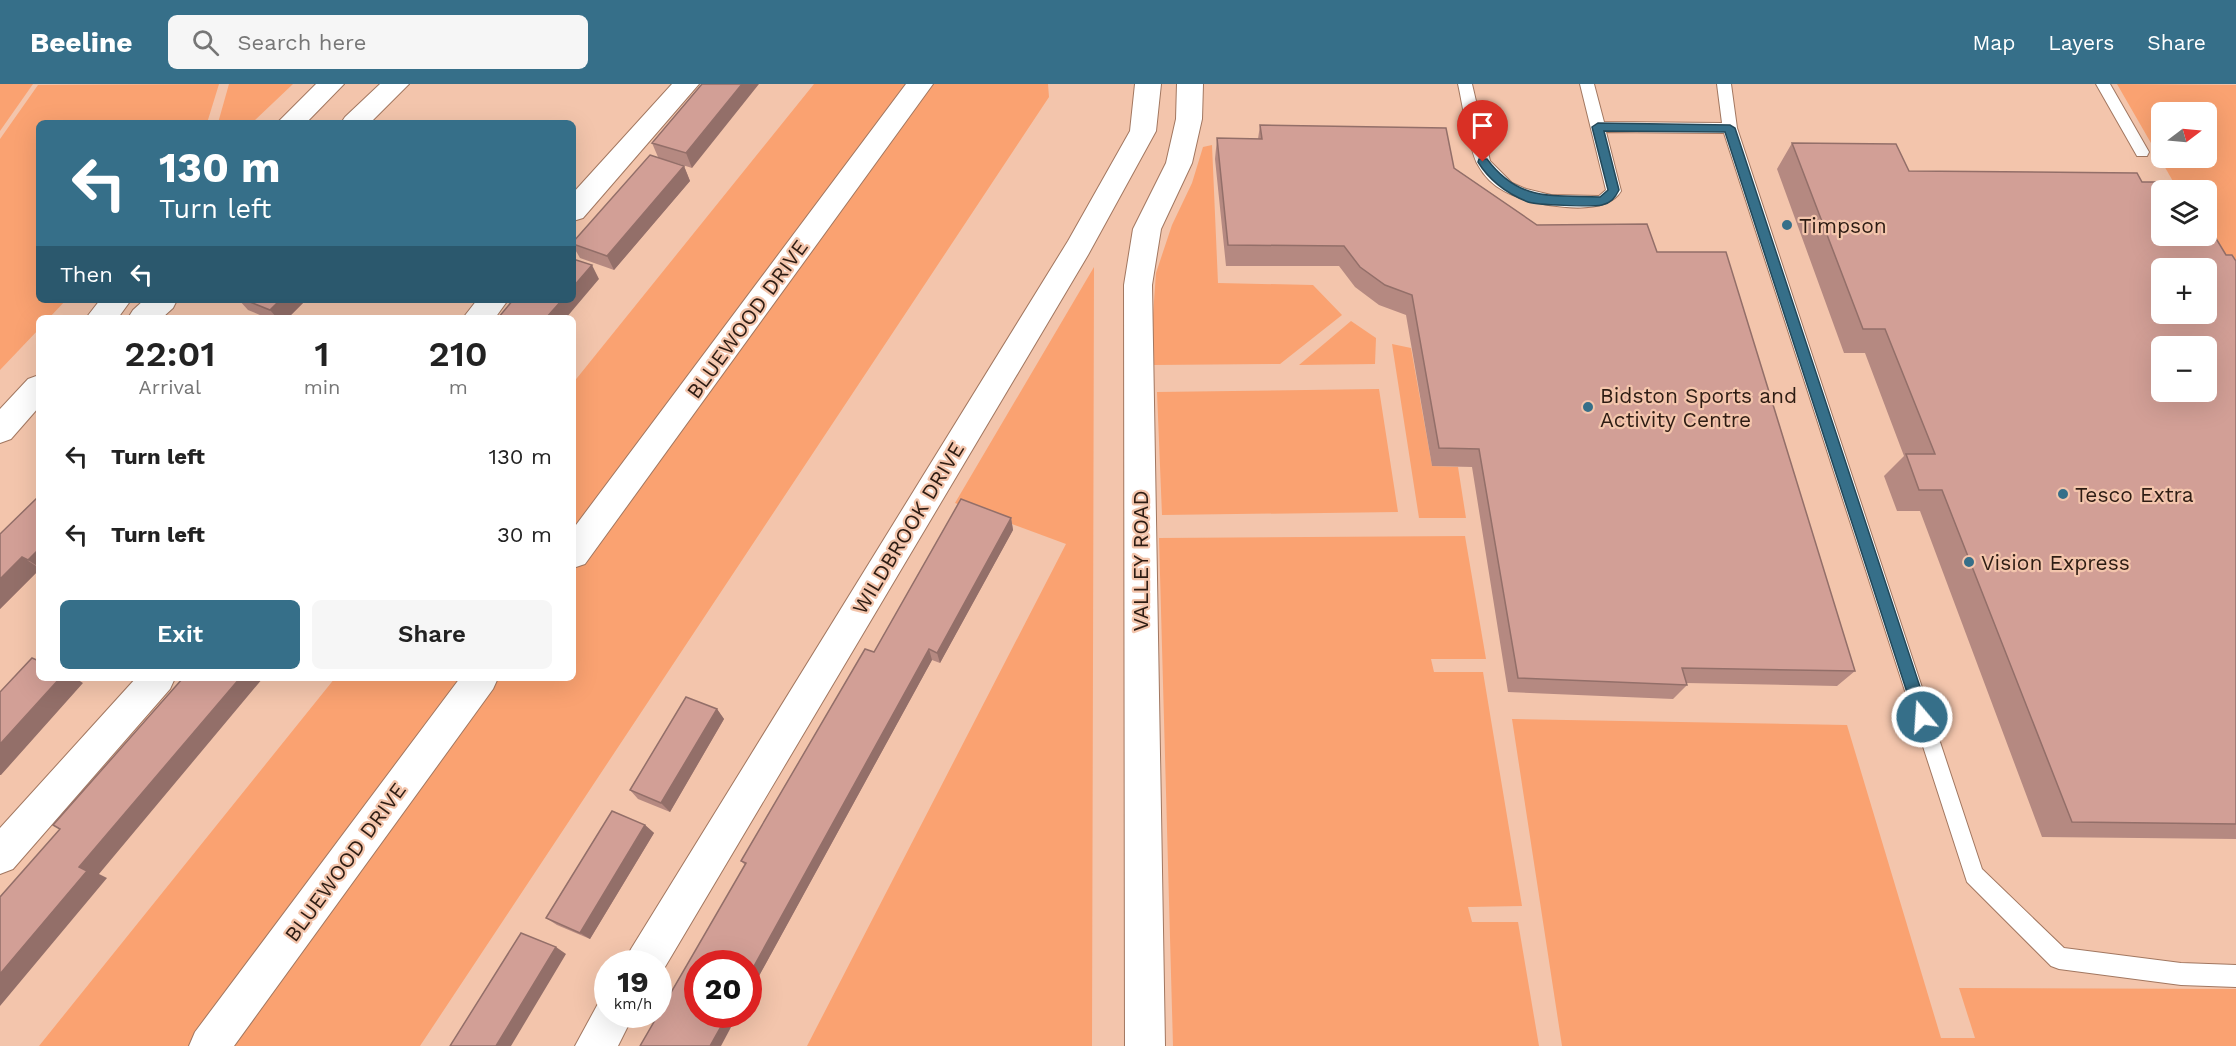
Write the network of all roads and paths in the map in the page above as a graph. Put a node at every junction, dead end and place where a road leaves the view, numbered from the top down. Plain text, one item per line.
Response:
1 (331, 84) edge
2 (396, 84) edge
3 (686, 84) edge
4 (920, 84) edge
5 (1148, 84) edge
6 (1190, 84) edge
7 (1466, 84) edge
8 (1587, 84) edge
9 (1724, 84) edge
10 (2103, 84) edge
11 (293, 120) edge
12 (357, 120) edge
13 (1598, 127) junction
14 (1730, 128) junction
15 (2142, 152) dead end
16 (576, 208) edge
17 (114, 303) edge
18 (160, 303) edge
19 (491, 303) edge
20 (104, 315) edge
21 (146, 315) edge
22 (481, 315) edge
23 (36, 390) edge
24 (36, 415) edge
25 (0, 430) edge
26 (0, 445) edge
27 (576, 550) edge
28 (155, 681) edge
29 (479, 681) edge
30 (0, 856) edge
31 (653, 950) edge
32 (2236, 976) edge
33 (606, 1028) edge
34 (209, 1046) edge
35 (595, 1046) edge
36 (1145, 1046) edge

1 - 11 street
2 - 12 street
3 - 16 street
4 - 27 street, BLUEWOOD DRIVE
5 - 31 street, WILDBROOK DRIVE
6 - 36 street, VALLEY ROAD
7 - 13 lane
8 - 13 lane
9 - 14 lane
10 - 15 lane
13 - 14 lane
14 - 32 lane
17 - 20 street
18 - 21 street
19 - 22 street
23 - 25 street
24 - 26 street
28 - 30 street
29 - 34 street, BLUEWOOD DRIVE
33 - 35 street

